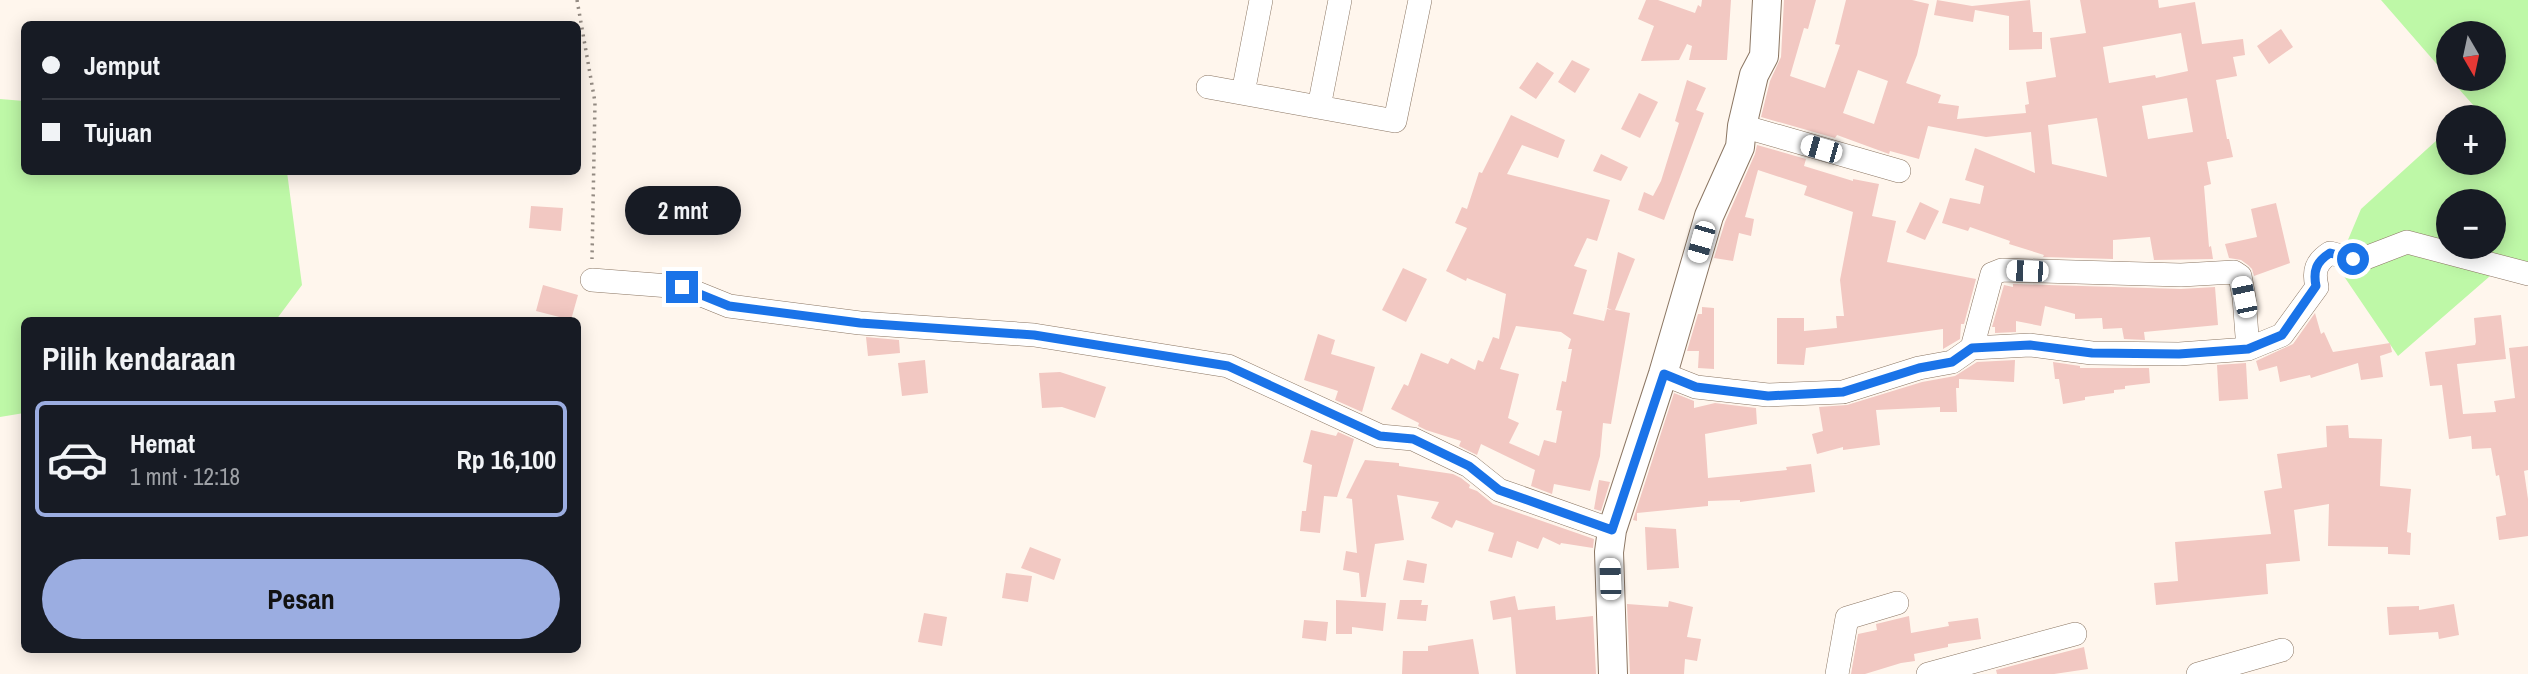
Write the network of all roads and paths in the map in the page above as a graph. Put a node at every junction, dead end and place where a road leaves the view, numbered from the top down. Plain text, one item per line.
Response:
1 (577, 0) edge
2 (1261, 0) edge
3 (1340, 0) edge
4 (1420, 0) edge
5 (1767, 0) edge
6 (581, 21) edge
7 (581, 23) edge
8 (1208, 87) dead end
9 (1243, 93) junction
10 (1319, 107) junction
11 (1742, 126) junction
12 (1899, 171) dead end
13 (2528, 274) edge
14 (592, 280) joint
15 (1972, 348) junction
16 (2248, 349) junction
17 (1664, 374) junction
18 (1612, 530) junction
19 (1897, 603) dead end
20 (2075, 635) dead end
21 (2282, 650) dead end
22 (1613, 674) edge
23 (1837, 674) edge
24 (1928, 674) edge
25 (2198, 674) edge

1 - 6 path
2 - 9 street
3 - 10 street
4 - 10 street
5 - 11 street
7 - 14 path
8 - 9 street
9 - 10 street
11 - 12 street
11 - 17 street
13 - 16 street
14 - 18 street
15 - 16 street
15 - 16 street
15 - 17 street
17 - 18 street
18 - 22 street
19 - 23 street
20 - 24 street
21 - 25 street

